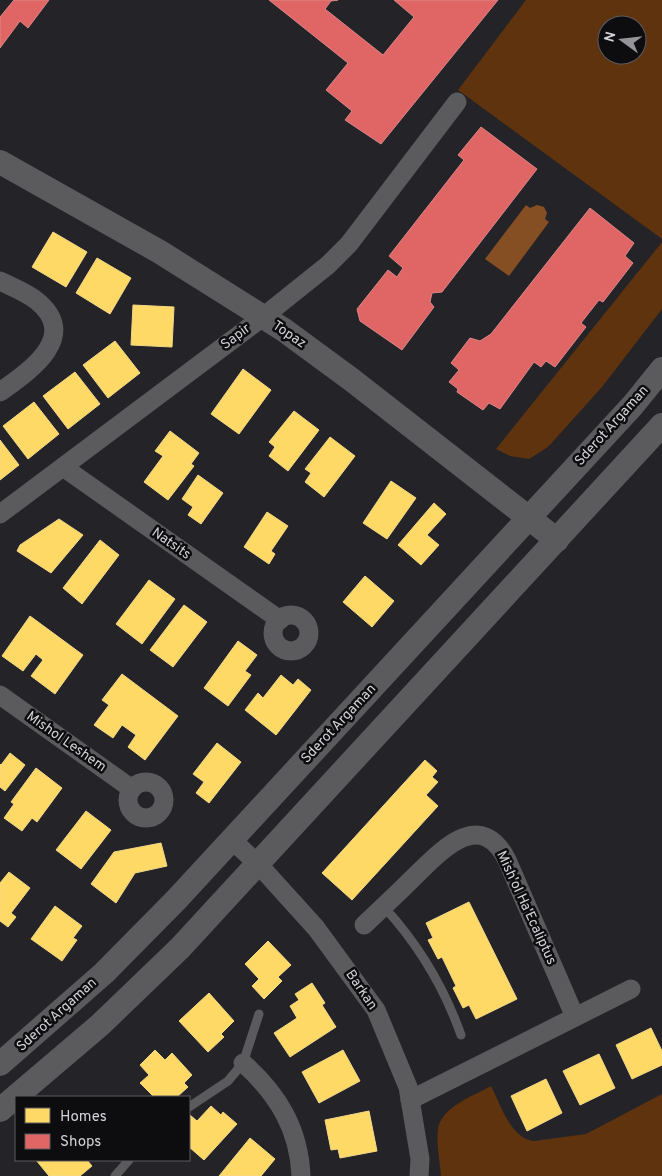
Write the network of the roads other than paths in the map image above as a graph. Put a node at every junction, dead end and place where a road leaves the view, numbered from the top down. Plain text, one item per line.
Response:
1 (457, 102) dead end
2 (0, 162) edge
3 (0, 281) edge
4 (263, 317) junction
5 (662, 369) edge
6 (0, 392) edge
7 (662, 425) edge
8 (63, 467) junction
9 (0, 514) edge
10 (529, 517) junction
11 (557, 540) junction
12 (280, 620) dead end
13 (0, 695) edge
14 (132, 789) dead end
15 (232, 840) junction
16 (258, 864) junction
17 (384, 906) junction
18 (364, 925) dead end
19 (631, 989) dead end
20 (259, 1014) dead end
21 (575, 1017) junction
22 (462, 1035) dead end
23 (243, 1063) junction
24 (0, 1064) edge
25 (17, 1096) edge
26 (15, 1098) edge
27 (410, 1100) junction
28 (190, 1106) edge
29 (0, 1110) edge
30 (128, 1161) edge
31 (115, 1176) edge
32 (301, 1176) edge
33 (419, 1176) edge

1 - 4 street, Sapir
2 - 4 street, Topaz
3 - 6 street
4 - 8 street, Sapir
4 - 10 street, Topaz
5 - 10 street, Sderot Argaman
7 - 11 street
8 - 9 street, Sapir
8 - 12 street, Natsits
10 - 11 street, Topaz
10 - 15 street, Sderot Argaman
11 - 16 street
13 - 14 street, Mishol Leshem
15 - 16 street, Barkan
15 - 24 street, Sderot Argaman
16 - 25 street
16 - 27 street, Barkan
17 - 18 street, Mish'ol Ha'Ecaliptus
17 - 21 street, Mish'ol Ha'Ecaliptus
17 - 22 lane
19 - 21 street
20 - 23 lane
21 - 27 street
23 - 28 lane
23 - 32 street
26 - 29 street
27 - 33 street, Barkan
30 - 31 lane

